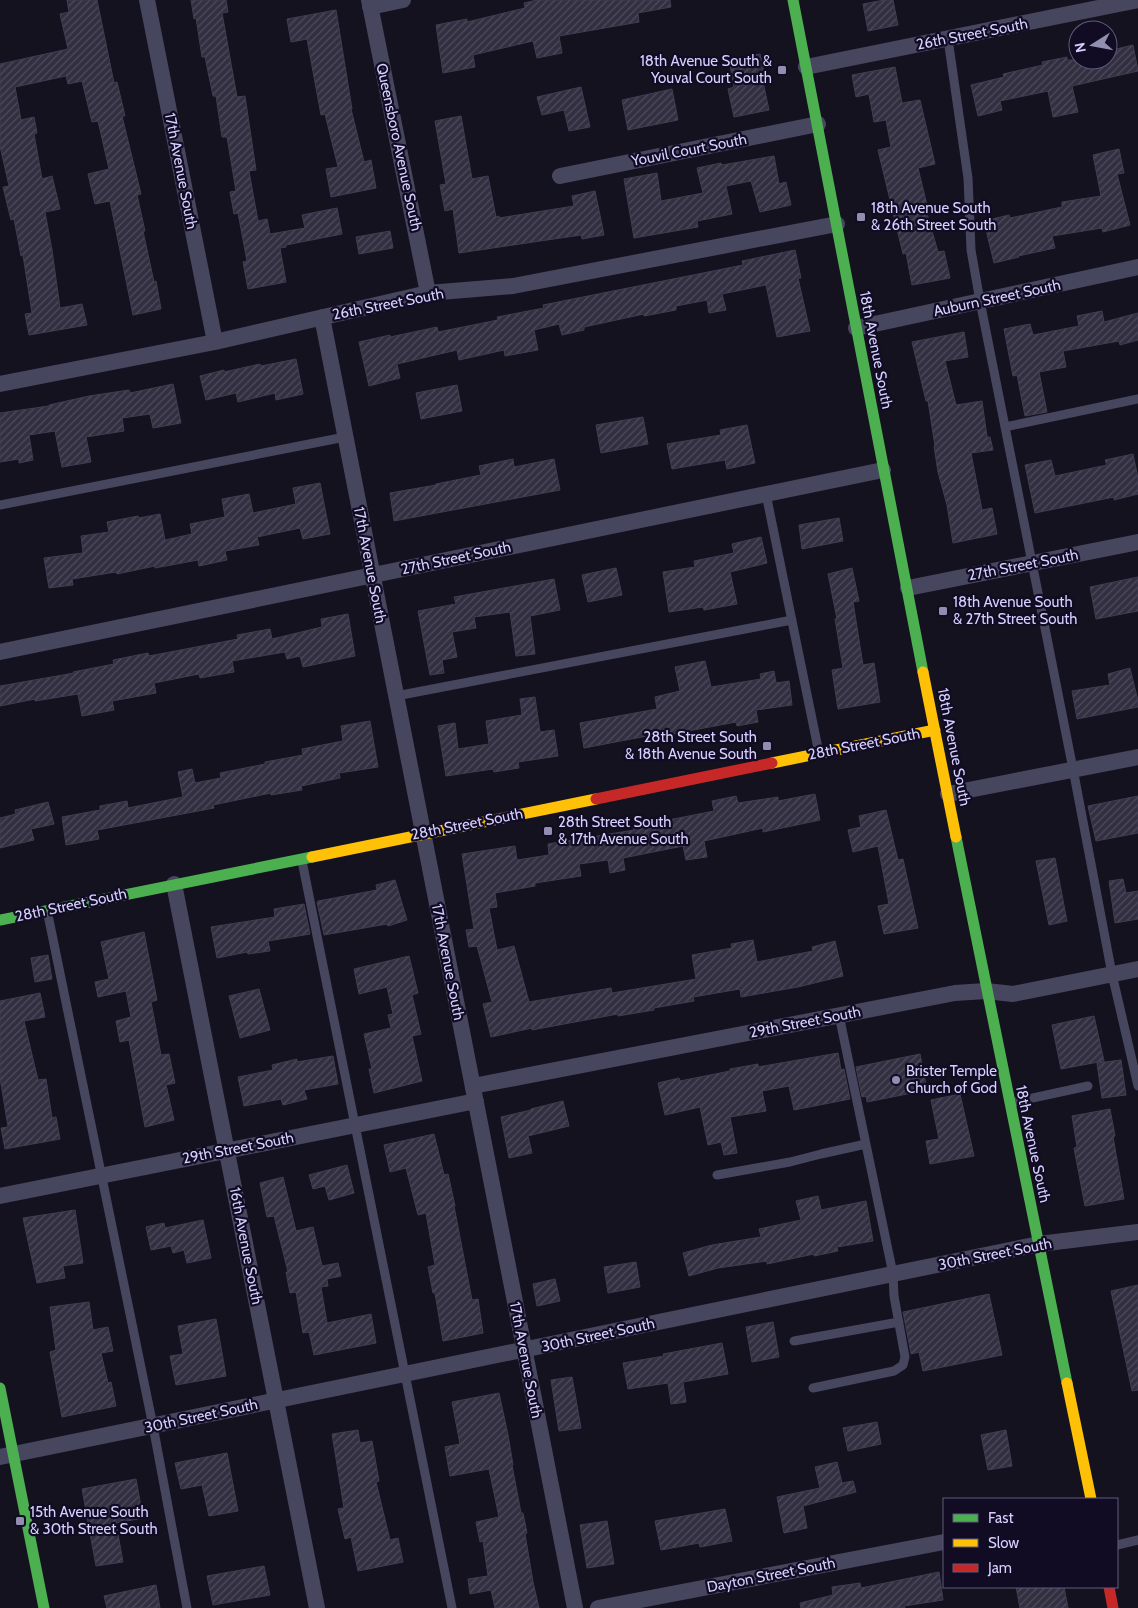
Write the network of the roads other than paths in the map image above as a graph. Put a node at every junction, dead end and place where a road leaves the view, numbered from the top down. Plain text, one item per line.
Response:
1 (147, 0) edge
2 (403, 0) edge
3 (793, 0) edge
4 (1138, 0) edge
5 (369, 3) edge
6 (948, 39) junction
7 (806, 67) junction
8 (818, 124) junction
9 (560, 176) dead end
10 (837, 224) junction
11 (1138, 267) edge
12 (428, 293) junction
13 (980, 301) junction
14 (322, 317) junction
15 (856, 328) junction
16 (215, 342) junction
17 (0, 383) edge
18 (1138, 399) edge
19 (1005, 427) junction
20 (346, 437) junction
21 (883, 470) junction
22 (766, 494) junction
23 (0, 505) edge
24 (1138, 542) edge
25 (1032, 563) junction
26 (372, 575) junction
27 (908, 588) junction
28 (792, 620) junction
29 (0, 652) edge
30 (396, 696) junction
31 (935, 730) junction
32 (819, 753) junction
33 (1138, 757) edge
34 (1073, 769) junction
35 (948, 794) junction
36 (423, 833) junction
37 (301, 858) junction
38 (174, 884) junction
39 (46, 910) junction
40 (0, 920) edge
41 (1138, 969) edge
42 (1112, 974) junction
43 (986, 990) junction
44 (840, 1015) junction
45 (1088, 1086) dead end
46 (1138, 1086) edge
47 (474, 1094) junction
48 (1009, 1103) junction
49 (356, 1125) junction
50 (866, 1144) junction
51 (227, 1150) junction
52 (102, 1175) junction
53 (717, 1175) dead end
54 (0, 1196) edge
55 (1138, 1232) edge
56 (1039, 1244) junction
57 (892, 1274) junction
58 (899, 1322) junction
59 (794, 1342) dead end
60 (524, 1350) junction
61 (406, 1374) junction
62 (0, 1388) edge
63 (813, 1388) dead end
64 (276, 1400) junction
65 (153, 1426) junction
66 (7, 1455) edge
67 (1091, 1498) edge
68 (1138, 1540) edge
69 (943, 1542) edge
70 (1118, 1545) edge
71 (1109, 1588) edge
72 (44, 1608) edge
73 (187, 1608) edge
74 (317, 1608) edge
75 (452, 1608) edge
76 (575, 1608) edge
77 (598, 1608) edge
78 (1113, 1608) edge

1 - 16 street, 17th Avenue South
2 - 5 street
3 - 7 street, 18th Avenue South
4 - 6 street, 26th Street South
5 - 12 street, Queensboro Avenue South
6 - 7 street, 26th Street South
6 - 13 lane
7 - 8 street, 18th Avenue South
8 - 9 street, Youvil Court South
8 - 10 street, 18th Avenue South
10 - 12 street, 26th Street South
10 - 15 street, 18th Avenue South
11 - 13 street, Auburn Street South
12 - 14 street, 26th Street South
13 - 15 street, Auburn Street South
13 - 19 lane
14 - 16 street, 26th Street South
14 - 20 street, 17th Avenue South
15 - 21 street, 18th Avenue South
16 - 17 street, 26th Street South
18 - 19 lane
19 - 25 lane
20 - 23 lane
20 - 26 street, 17th Avenue South
21 - 22 street, 27th Street South
21 - 27 street, 18th Avenue South
22 - 26 street, 27th Street South
22 - 28 lane
24 - 25 street, 27th Street South
25 - 27 street, 27th Street South
25 - 34 lane
26 - 29 street, 27th Street South
26 - 30 street, 17th Avenue South
27 - 31 street, 18th Avenue South
28 - 30 lane
28 - 32 lane
30 - 36 street, 17th Avenue South
31 - 32 street, 28th Street South
31 - 35 street, 18th Avenue South
32 - 36 street, 28th Street South
33 - 34 street
34 - 35 street
34 - 42 lane
35 - 43 street, 18th Avenue South
36 - 37 street, 28th Street South
36 - 47 street, 17th Avenue South
37 - 38 street, 28th Street South
37 - 49 lane
38 - 39 street, 28th Street South
38 - 51 street, 16th Avenue South
39 - 40 street, 28th Street South
39 - 52 lane
41 - 42 street, 29th Street South
42 - 43 street, 29th Street South
42 - 46 lane
43 - 44 street, 29th Street South
43 - 48 street, 18th Avenue South
44 - 47 street, 29th Street South
44 - 50 lane
45 - 48 lane
47 - 49 street, 29th Street South
47 - 60 street, 17th Avenue South
48 - 56 street, 18th Avenue South
49 - 51 street, 29th Street South
49 - 61 lane
50 - 53 lane
50 - 57 lane
51 - 52 street, 29th Street South
51 - 64 street, 16th Avenue South
52 - 54 street, 29th Street South
52 - 65 lane
55 - 56 street, 30th Street South
56 - 57 street, 30th Street South
56 - 67 street, 18th Avenue South
57 - 58 lane
57 - 60 street, 30th Street South
58 - 59 lane
58 - 63 lane
60 - 61 street, 30th Street South
60 - 76 street, 17th Avenue South
61 - 64 street, 30th Street South
61 - 75 lane
62 - 66 street
64 - 65 street, 30th Street South
64 - 74 street, 16th Avenue South
65 - 66 street, 30th Street South
65 - 73 lane
66 - 72 street
68 - 70 lane
69 - 77 street, Dayton Street South
71 - 78 street

